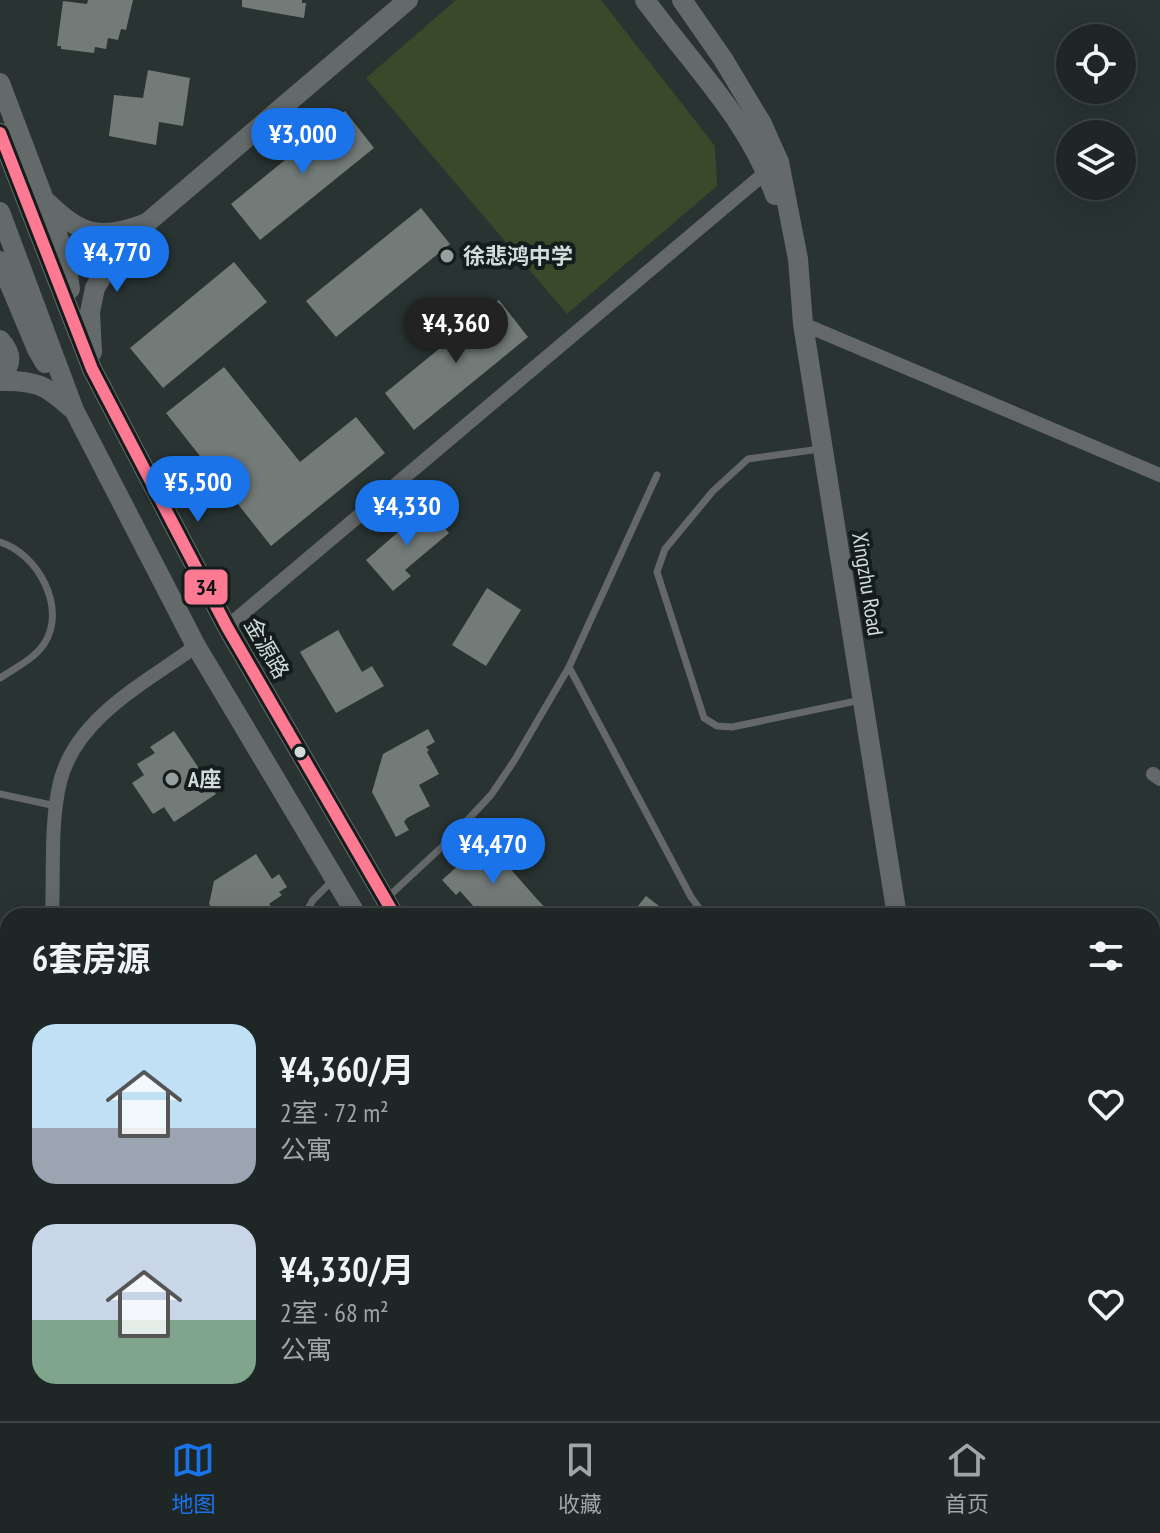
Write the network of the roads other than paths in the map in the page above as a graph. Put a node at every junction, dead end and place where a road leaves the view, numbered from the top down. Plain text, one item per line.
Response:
1 (408, 0) edge
2 (645, 0) edge
3 (682, 0) edge
4 (0, 83) edge
5 (0, 133) edge
6 (773, 167) junction
7 (45, 200) junction
8 (0, 212) edge
9 (148, 222) junction
10 (1, 264) edge
11 (0, 289) edge
12 (74, 321) junction
13 (803, 324) junction
14 (0, 340) edge
15 (92, 369) junction
16 (0, 379) edge
17 (74, 410) junction
18 (823, 449) junction
19 (657, 475) dead end
20 (1160, 475) edge
21 (0, 542) edge
22 (227, 627) junction
23 (196, 646) junction
24 (569, 667) junction
25 (0, 678) edge
26 (862, 699) junction
27 (0, 794) edge
28 (57, 806) junction
29 (335, 878) junction
30 (52, 908) edge
31 (308, 908) edge
32 (352, 908) edge
33 (390, 908) edge
34 (700, 908) edge
35 (896, 908) edge

1 - 9 street
2 - 6 street, Xingzhu Road
3 - 6 street, Xingzhu Road
4 - 7 street
5 - 12 street, 金源路
6 - 13 street, Xingzhu Road
6 - 22 street
7 - 9 street
7 - 12 street
8 - 17 street
9 - 15 street
10 - 11 street
10 - 17 street
12 - 15 street, 金源路
13 - 18 street, Xingzhu Road
13 - 20 street
14 - 16 street
15 - 22 street, 金源路
16 - 17 street
17 - 23 street
18 - 26 street, Xingzhu Road
18 - 26 lane
19 - 24 lane
21 - 25 lane
22 - 33 street, 金源路
23 - 28 street
23 - 29 street
24 - 33 lane
24 - 34 lane
26 - 35 street, Xingzhu Road
27 - 28 lane
28 - 30 street
29 - 31 lane
29 - 32 street

